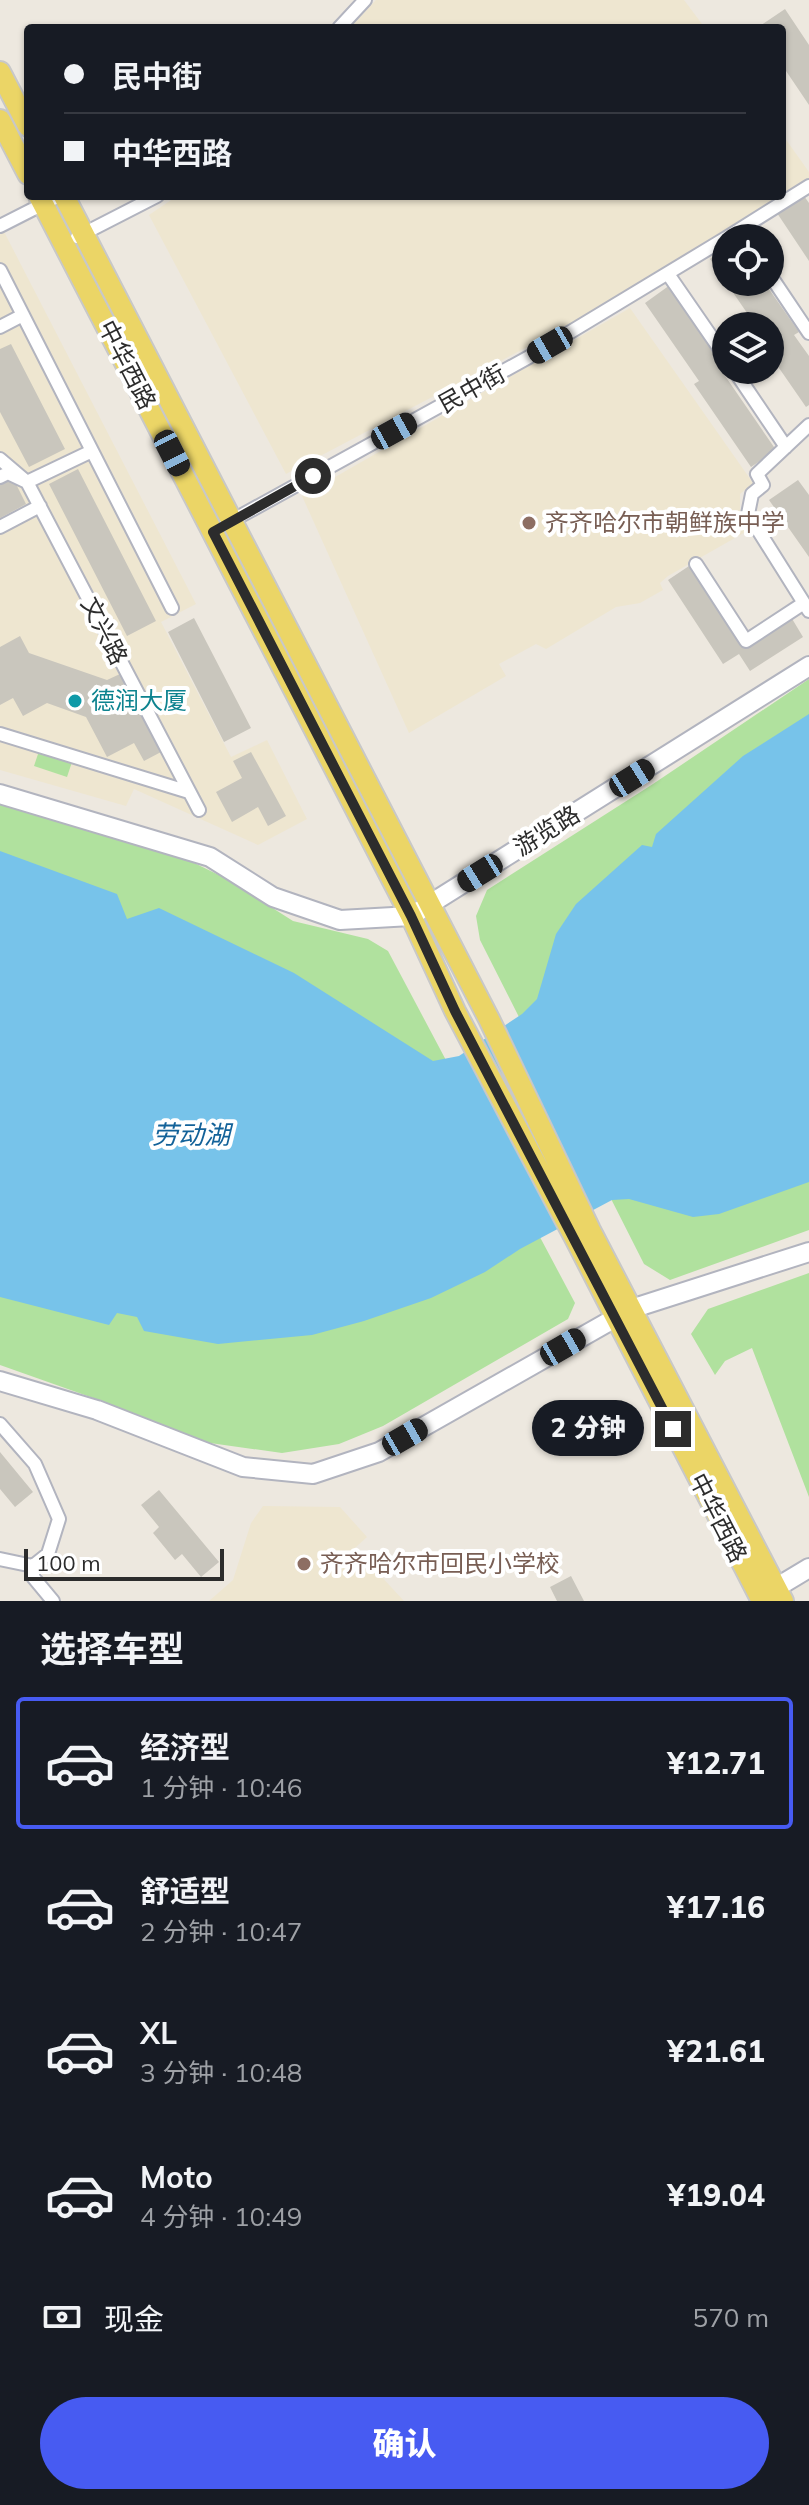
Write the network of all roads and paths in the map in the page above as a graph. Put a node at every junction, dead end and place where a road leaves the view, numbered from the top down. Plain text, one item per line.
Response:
1 (365, 0) edge
2 (343, 24) edge
3 (0, 72) edge
4 (24, 118) edge
5 (0, 120) edge
6 (24, 166) edge
7 (809, 186) edge
8 (48, 200) edge
9 (53, 200) edge
10 (54, 200) edge
11 (149, 200) edge
12 (756, 224) edge
13 (0, 226) edge
14 (83, 234) junction
15 (64, 243) junction
16 (712, 247) edge
17 (0, 270) edge
18 (668, 274) junction
19 (784, 296) edge
20 (23, 315) junction
21 (0, 327) edge
22 (809, 333) edge
23 (712, 338) edge
24 (743, 384) edge
25 (809, 425) edge
26 (786, 447) junction
27 (92, 451) junction
28 (0, 459) edge
29 (0, 477) edge
30 (27, 482) junction
31 (40, 506) junction
32 (232, 521) junction
33 (0, 527) edge
34 (213, 532) junction
35 (696, 564) dead end
36 (807, 607) edge
37 (172, 608) dead end
38 (809, 666) edge
39 (0, 734) edge
40 (189, 792) junction
41 (0, 794) edge
42 (199, 810) dead end
43 (430, 905) junction
44 (411, 916) junction
45 (583, 1234) junction
46 (809, 1252) edge
47 (623, 1313) junction
48 (0, 1381) edge
49 (0, 1424) edge
50 (0, 1559) edge
51 (33, 1566) junction
52 (809, 1568) edge
53 (767, 1598) edge
54 (53, 1601) edge

1 - 2 street
3 - 4 main road
5 - 6 main road
7 - 12 street, 民中街
8 - 13 street
9 - 15 main road, 中华西路
10 - 14 main road, 中华西路
11 - 14 street
14 - 15 street
14 - 32 main road, 中华西路
15 - 34 main road, 中华西路
16 - 18 street, 民中街
17 - 20 street
18 - 23 street
18 - 32 street, 民中街
19 - 22 street
20 - 21 street
20 - 27 street
24 - 26 street
25 - 26 street
26 - 36 street
27 - 30 street
27 - 37 street
28 - 30 street, 文兴路
29 - 30 street
30 - 31 street, 文兴路
31 - 33 street
31 - 40 street, 文兴路
32 - 34 street, 民中街
32 - 43 main road, 中华西路
34 - 44 main road, 中华西路
35 - 36 street
38 - 43 street, 游览路
39 - 40 street
40 - 42 street, 文兴路
41 - 44 street, 游览路
43 - 44 street, 游览路
43 - 45 main road, 中华西路
44 - 45 main road, 中华西路
45 - 47 main road, 中华西路
46 - 47 street
47 - 48 street
47 - 53 main road, 中华西路
49 - 51 street
50 - 51 street
51 - 54 street
52 - 53 street

